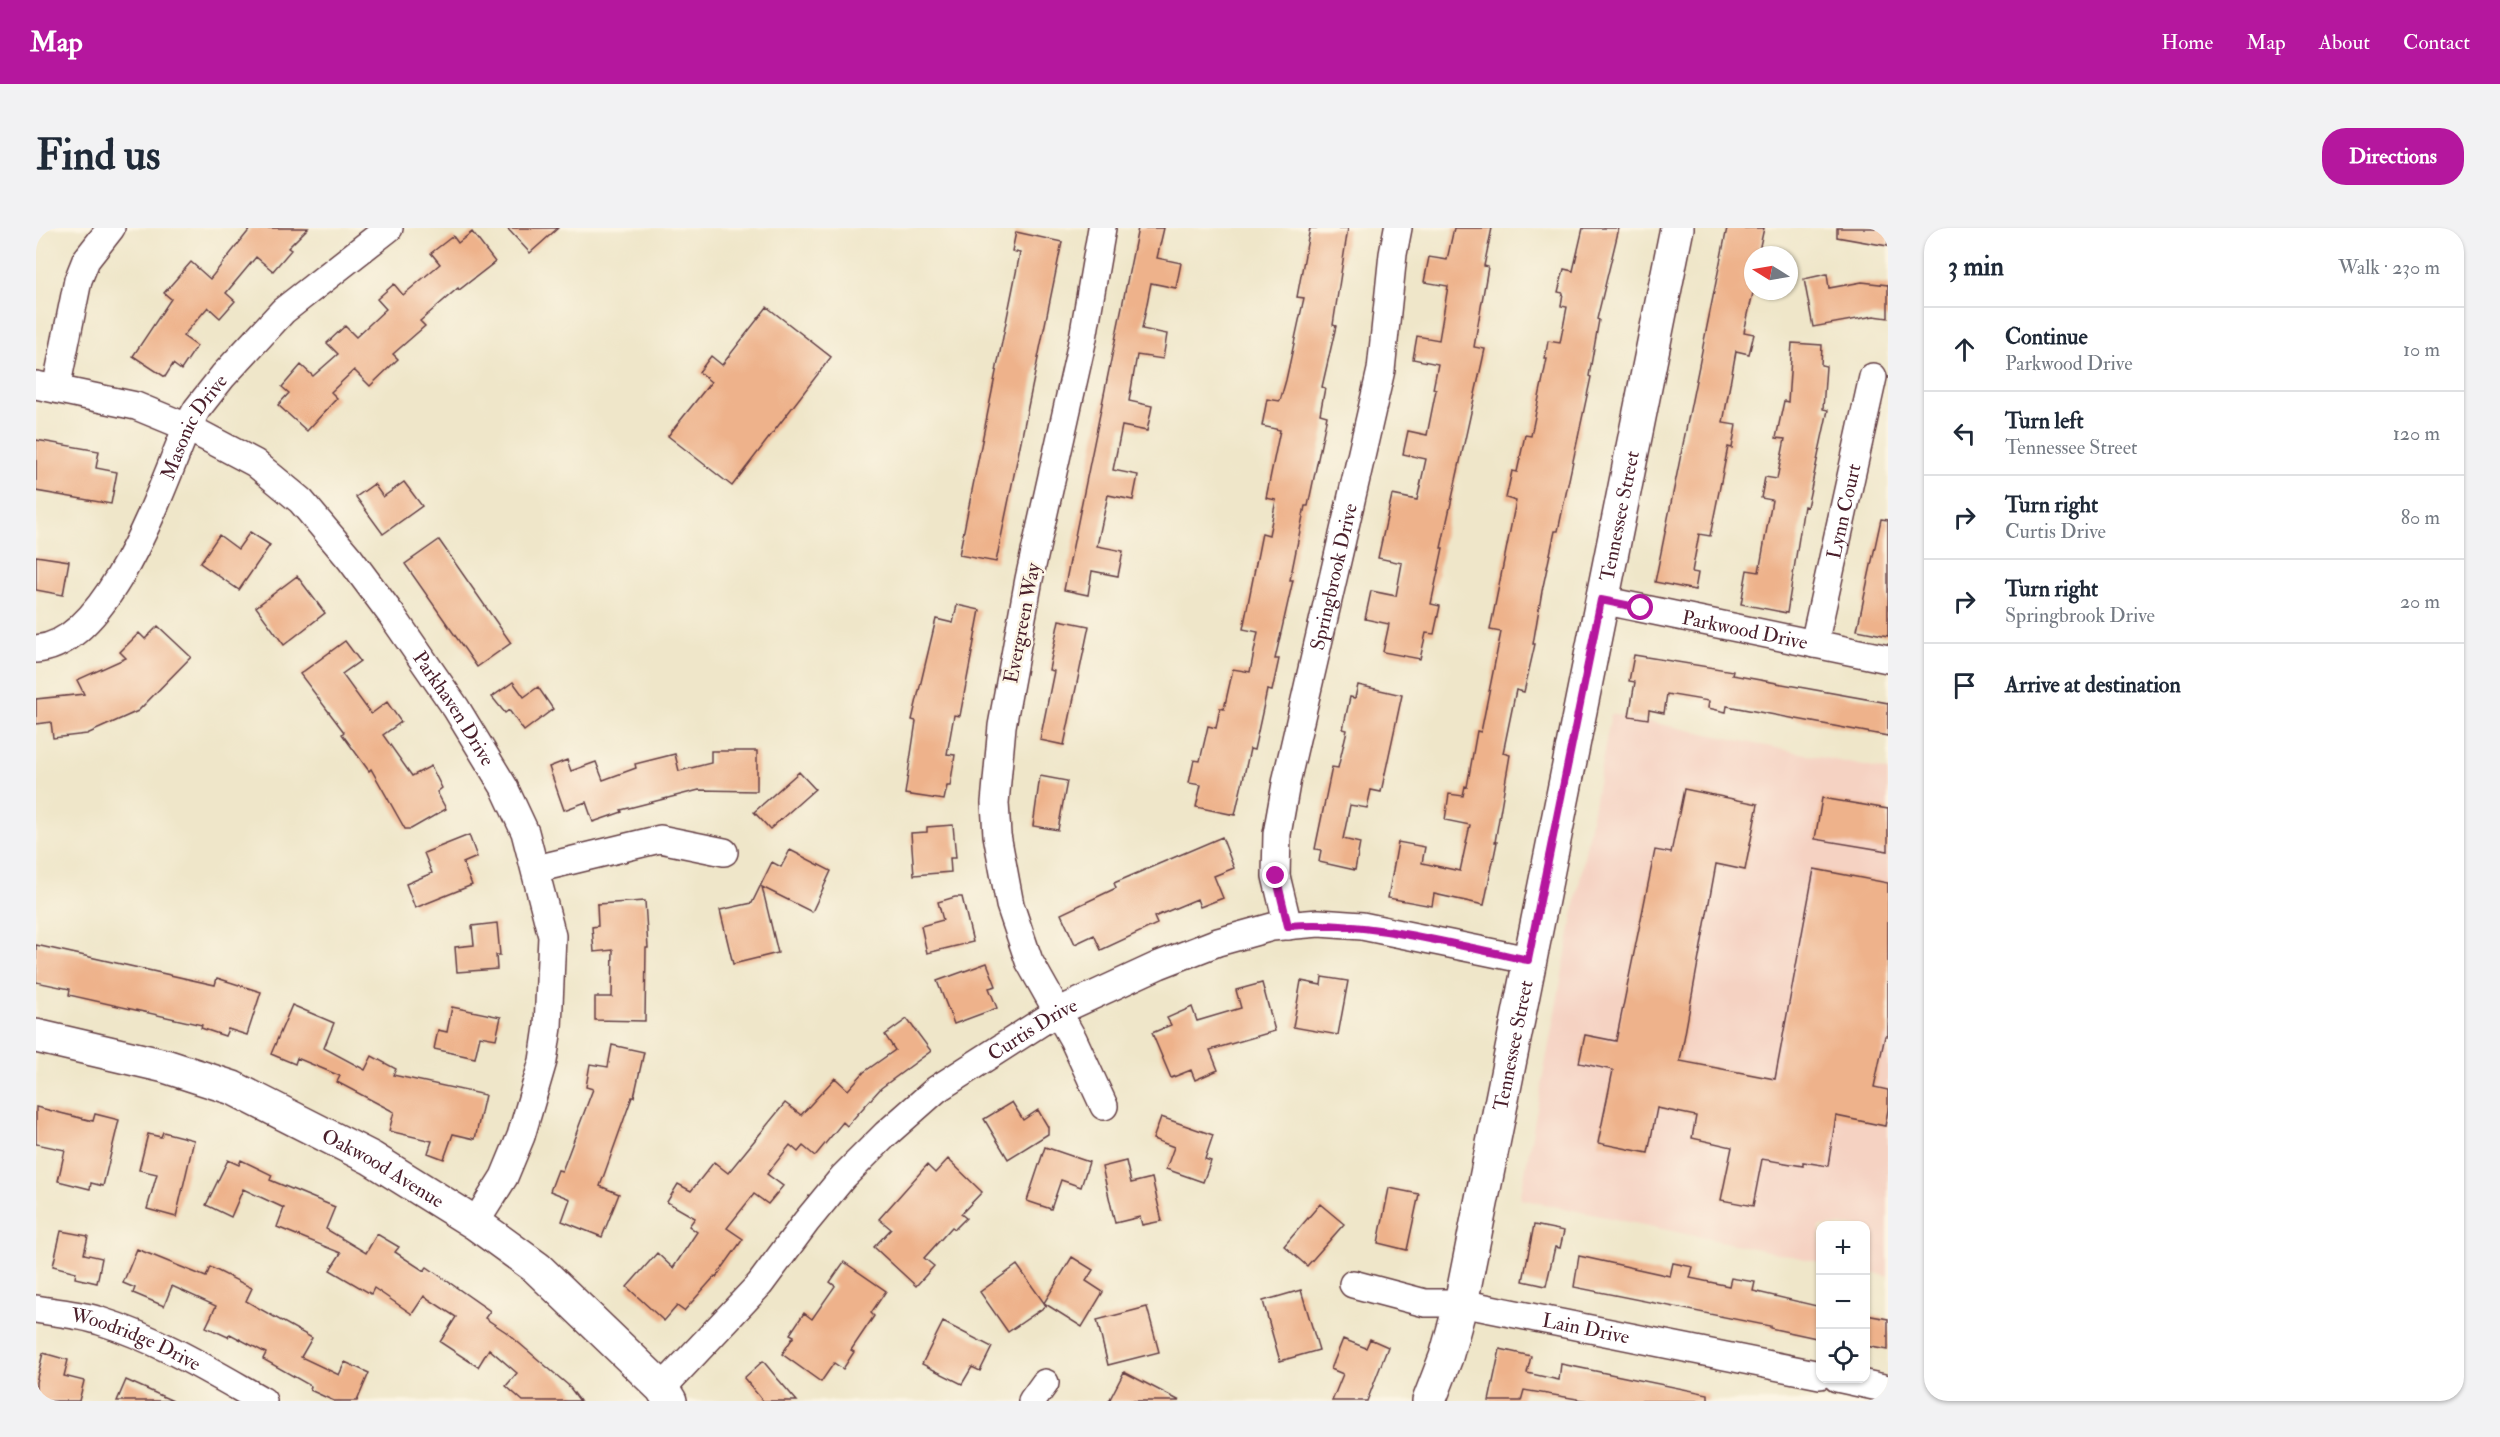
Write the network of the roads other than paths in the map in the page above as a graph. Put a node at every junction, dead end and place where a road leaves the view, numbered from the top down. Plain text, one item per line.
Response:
1 (111, 228) edge
2 (388, 228) edge
3 (1102, 228) edge
4 (1398, 228) edge
5 (1677, 228) edge
6 (1873, 377) dead end
7 (46, 387) edge
8 (187, 427) junction
9 (1601, 600) junction
10 (1814, 644) junction
11 (36, 650) edge
12 (1888, 659) edge
13 (724, 852) dead end
14 (537, 870) junction
15 (1288, 926) junction
16 (1528, 960) junction
17 (1057, 1012) junction
18 (36, 1036) edge
19 (1104, 1106) dead end
20 (475, 1223) junction
21 (1353, 1284) dead end
22 (1461, 1303) junction
23 (36, 1309) edge
24 (1816, 1374) edge
25 (1860, 1383) edge
26 (1888, 1389) edge
27 (666, 1394) edge
28 (262, 1401) edge
29 (1429, 1401) edge

1 - 7 street
2 - 8 street, Masonic Drive
3 - 17 street, Evergreen Way
4 - 15 street, Springbrook Drive
5 - 9 main road, Tennessee Street
6 - 10 street, Lynn Court
7 - 8 street, Parkhaven Drive
8 - 11 street, Masonic Drive
8 - 14 street, Parkhaven Drive
9 - 10 street, Parkwood Drive
9 - 16 main road, Tennessee Street
10 - 12 street, Parkwood Drive
13 - 14 street
14 - 20 street, Parkhaven Drive
15 - 16 street, Curtis Drive
15 - 17 street, Curtis Drive
16 - 22 main road, Tennessee Street
17 - 19 street, Evergreen Way
17 - 27 street, Curtis Drive
18 - 20 main road, Oakwood Avenue
20 - 27 main road, Oakwood Avenue
21 - 22 street, Lain Drive
22 - 24 street, Lain Drive
22 - 29 main road, Tennessee Street
23 - 28 street, Woodridge Drive
25 - 26 street

